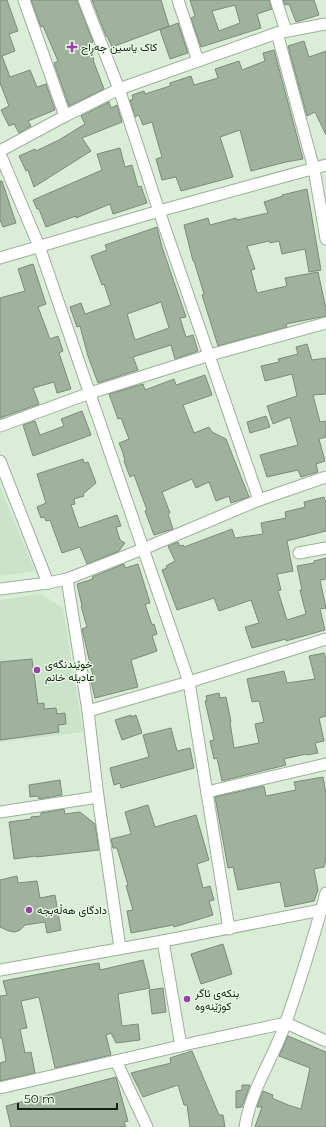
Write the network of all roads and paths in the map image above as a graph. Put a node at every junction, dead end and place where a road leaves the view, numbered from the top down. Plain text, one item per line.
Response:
1 (24, 0) edge
2 (84, 0) edge
3 (178, 0) edge
4 (276, 0) edge
5 (326, 24) edge
6 (281, 32) junction
7 (198, 61) junction
8 (119, 89) junction
9 (65, 116) junction
10 (0, 153) edge
11 (326, 165) edge
12 (314, 169) junction
13 (159, 211) junction
14 (326, 239) edge
15 (39, 246) junction
16 (0, 258) edge
17 (326, 323) edge
18 (210, 355) junction
19 (90, 393) junction
20 (0, 426) edge
21 (0, 461) edge
22 (326, 477) edge
23 (259, 500) junction
24 (326, 548) edge
25 (143, 549) junction
26 (299, 553) dead end
27 (67, 579) junction
28 (48, 583) junction
29 (0, 589) edge
30 (326, 639) edge
31 (189, 682) junction
32 (88, 711) junction
33 (326, 764) edge
34 (207, 792) junction
35 (98, 797) junction
36 (0, 812) edge
37 (326, 893) edge
38 (321, 910) junction
39 (228, 929) junction
40 (163, 941) junction
41 (120, 948) junction
42 (0, 970) edge
43 (286, 1023) junction
44 (326, 1041) edge
45 (181, 1046) junction
46 (116, 1061) junction
47 (0, 1088) edge
48 (147, 1127) edge
49 (245, 1127) edge

1 - 9 street
2 - 8 street
3 - 7 street
4 - 6 street
5 - 6 street
6 - 7 street
6 - 12 street
7 - 8 street
8 - 9 street
8 - 13 street
9 - 10 street
10 - 15 street
11 - 12 street
12 - 13 street
12 - 14 street
13 - 15 street
13 - 18 street
15 - 16 street
15 - 19 street
17 - 18 street
18 - 19 street
18 - 23 street
19 - 20 street
19 - 25 street
21 - 28 street
22 - 23 street
23 - 25 street
24 - 26 street
25 - 27 street
25 - 31 street
27 - 28 street
27 - 32 street
28 - 29 street
30 - 31 street
31 - 32 street
31 - 34 street
32 - 35 street
33 - 34 street
34 - 39 street
35 - 36 street
35 - 41 street
37 - 38 street
38 - 39 street
38 - 43 street
39 - 40 street
40 - 41 street
40 - 45 street
41 - 42 street
43 - 44 street
43 - 45 street
43 - 49 street
45 - 46 street
46 - 47 street
46 - 48 street

